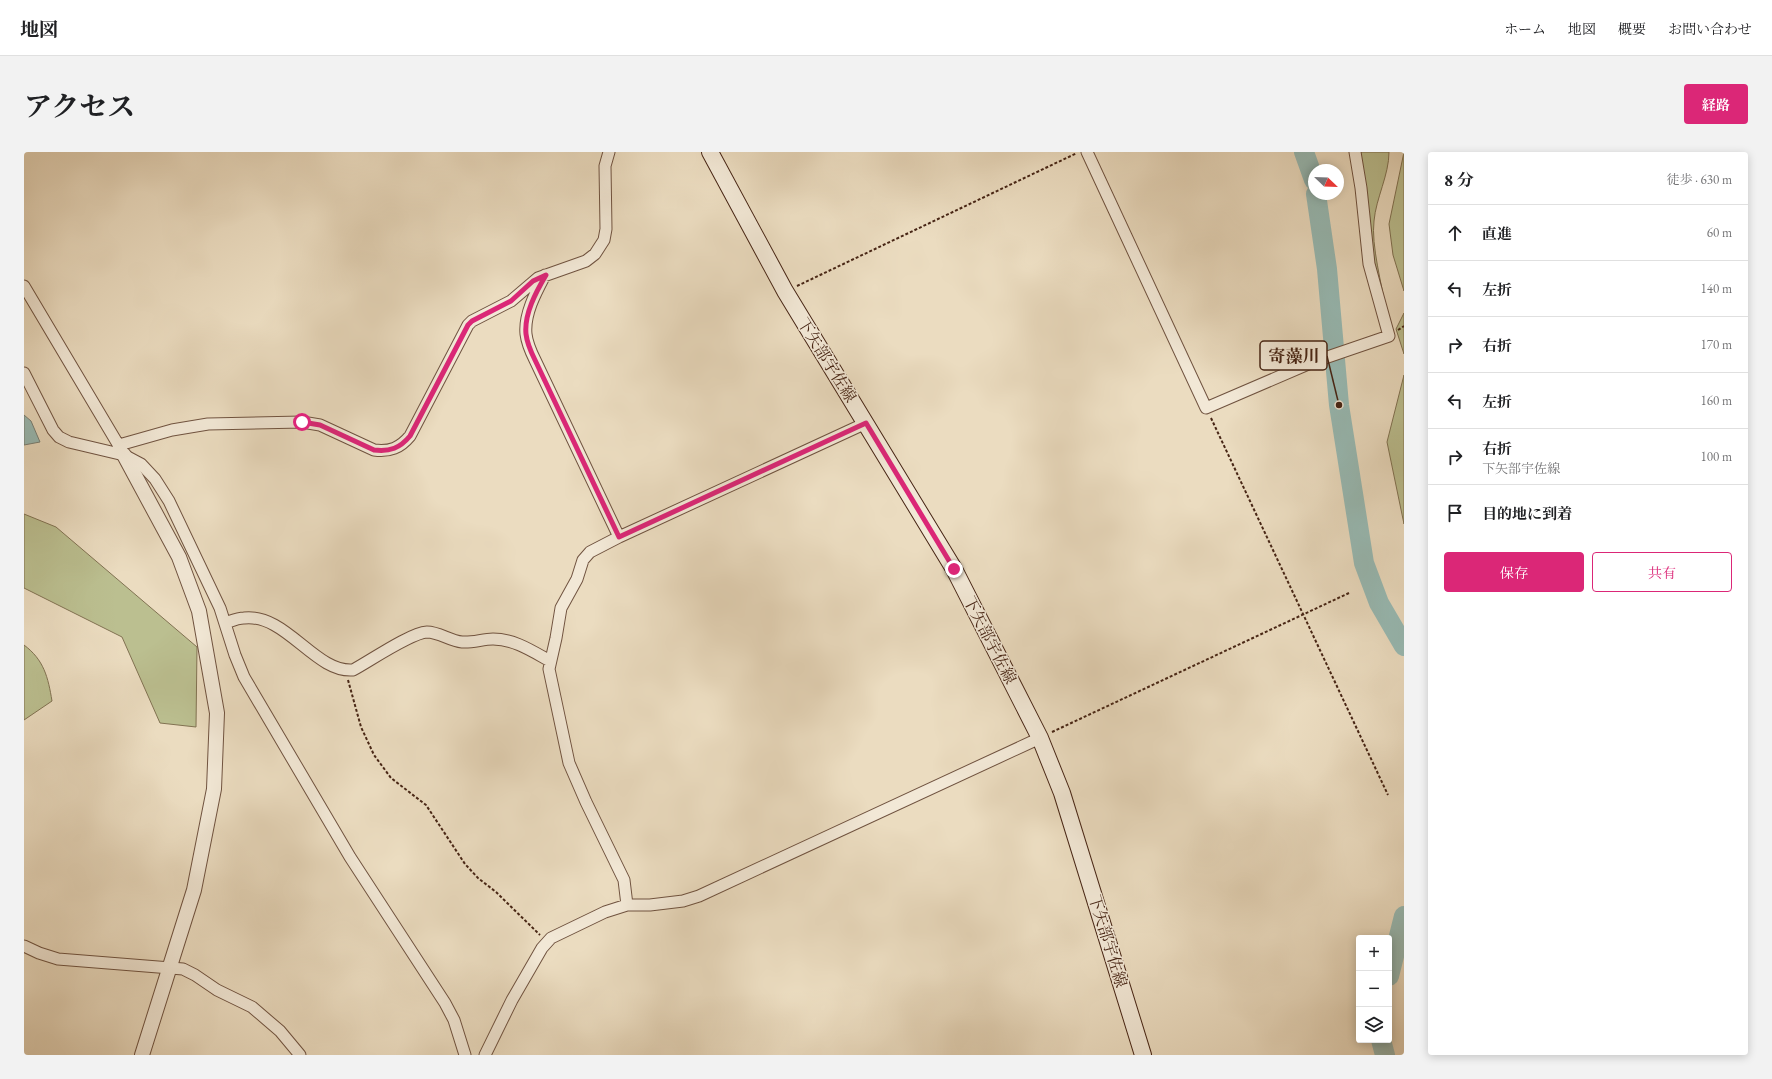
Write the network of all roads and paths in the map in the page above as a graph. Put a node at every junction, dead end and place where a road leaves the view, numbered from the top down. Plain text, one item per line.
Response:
1 (609, 152) edge
2 (710, 152) edge
3 (1080, 152) edge
4 (1087, 152) edge
5 (1354, 152) edge
6 (546, 275) junction
7 (24, 286) edge
8 (785, 291) junction
9 (24, 373) edge
10 (1206, 408) junction
11 (866, 423) junction
12 (122, 450) junction
13 (619, 537) junction
14 (1349, 592) dead end
15 (1302, 615) junction
16 (226, 622) junction
17 (550, 661) junction
18 (345, 671) junction
19 (1040, 738) junction
20 (1388, 796) dead end
21 (627, 905) junction
22 (547, 942) junction
23 (24, 946) edge
24 (170, 967) junction
25 (142, 1055) edge
26 (300, 1055) edge
27 (465, 1055) edge
28 (485, 1055) edge
29 (1143, 1055) edge

1 - 6 street
2 - 8 main road, 下矢部宇佐線
3 - 8 path
4 - 10 street
5 - 10 street
6 - 12 street
6 - 13 street
7 - 12 street
8 - 11 main road, 下矢部宇佐線
9 - 12 street
10 - 15 path
11 - 13 street
11 - 19 main road, 下矢部宇佐線
12 - 16 street
12 - 24 street
13 - 17 street
14 - 15 path
15 - 19 path
15 - 20 path
16 - 18 street
16 - 27 street
17 - 18 street
17 - 21 street
18 - 22 path
19 - 21 street
19 - 29 main road, 下矢部宇佐線
21 - 22 street
22 - 28 street
23 - 24 street
24 - 25 street
24 - 26 street

